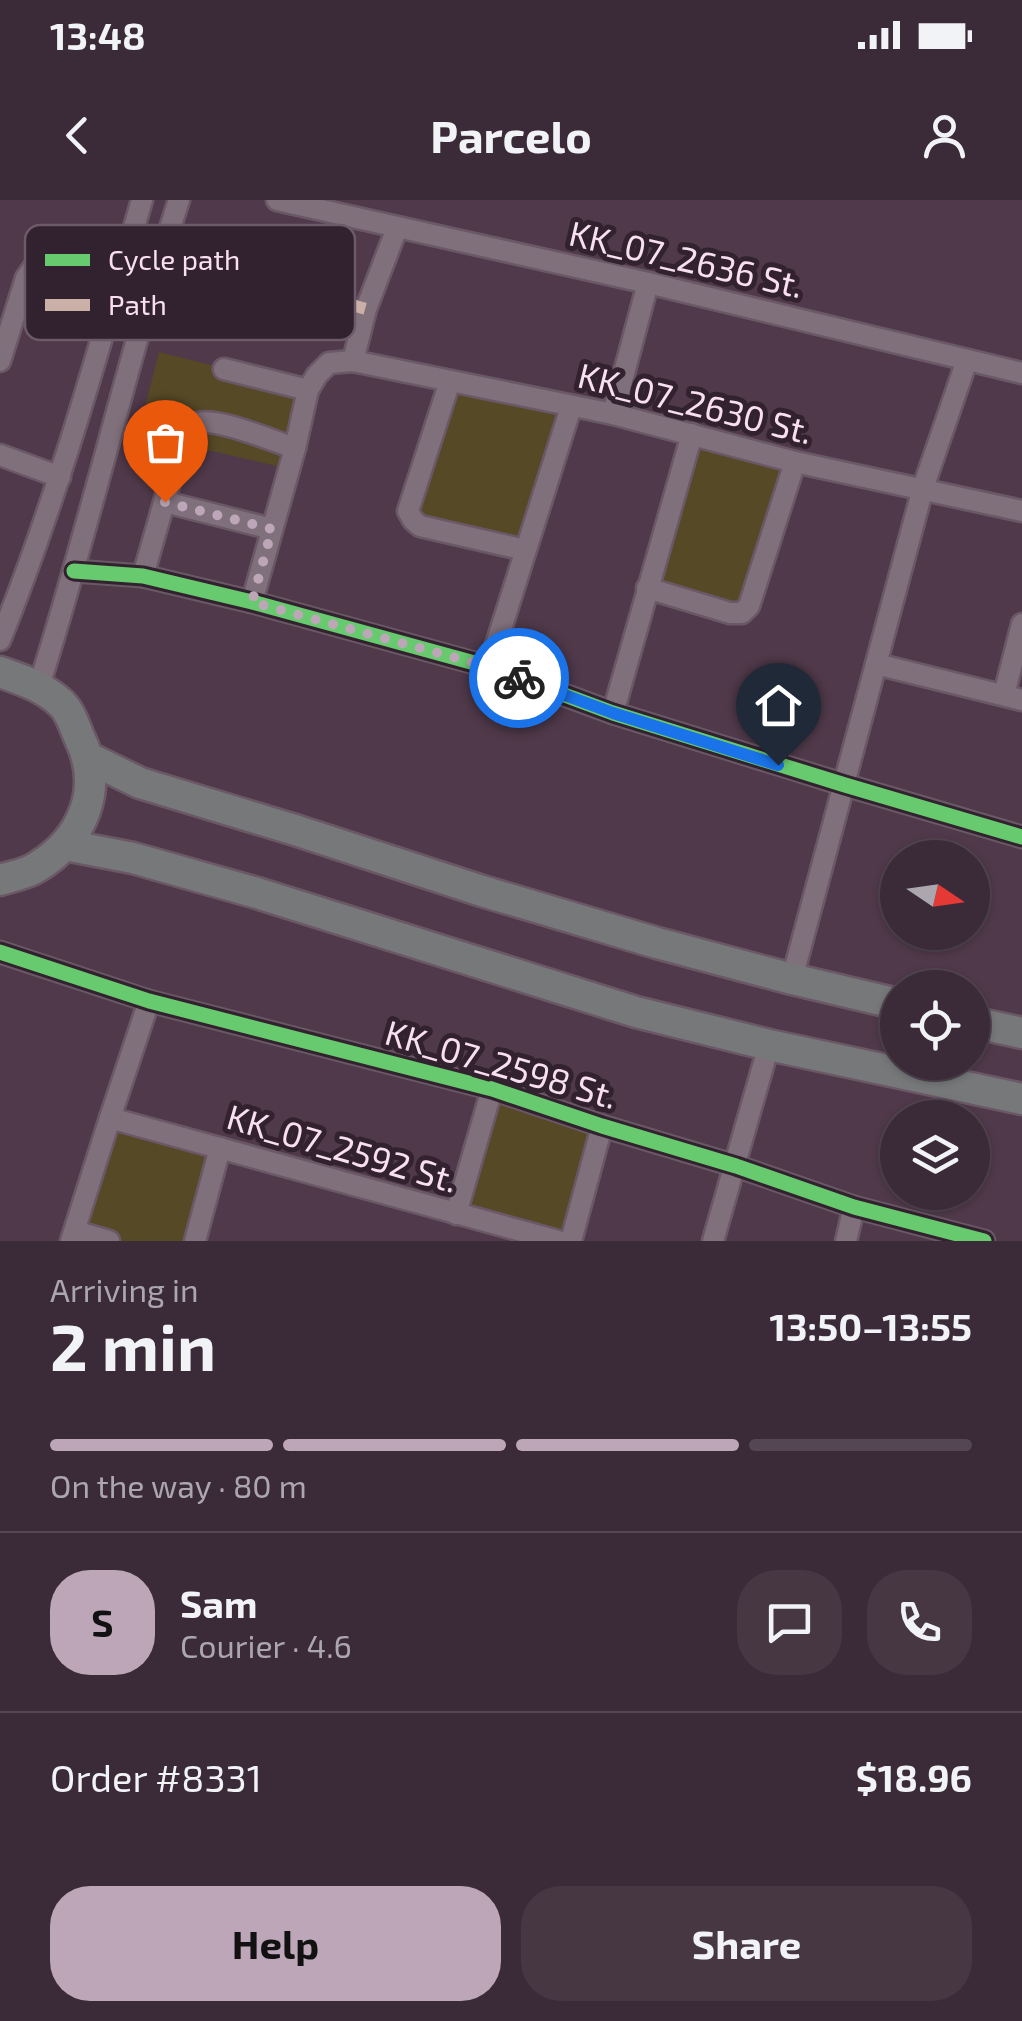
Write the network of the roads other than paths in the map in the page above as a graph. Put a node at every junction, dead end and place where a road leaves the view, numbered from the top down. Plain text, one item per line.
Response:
1 (142, 200) edge
2 (180, 200) edge
3 (277, 200) edge
4 (135, 225) edge
5 (171, 225) edge
6 (397, 228) junction
7 (25, 281) edge
8 (648, 283) junction
9 (101, 340) edge
10 (138, 340) edge
11 (967, 360) junction
12 (0, 361) edge
13 (353, 361) junction
14 (224, 369) dead end
15 (1022, 373) edge
16 (450, 381) junction
17 (308, 390) junction
18 (571, 408) junction
19 (613, 414) junction
20 (692, 434) junction
21 (294, 448) junction
22 (0, 456) edge
23 (795, 462) junction
24 (60, 477) junction
25 (923, 488) junction
26 (165, 502) junction
27 (1022, 511) edge
28 (272, 529) junction
29 (525, 550) junction
30 (74, 571) junction
31 (143, 576) junction
32 (648, 588) junction
33 (252, 602) junction
34 (1022, 624) edge
35 (0, 640) edge
36 (876, 664) junction
37 (489, 667) junction
38 (0, 672) edge
39 (40, 686) junction
40 (1013, 697) edge
41 (613, 713) junction
42 (90, 758) junction
43 (845, 786) junction
44 (1022, 837) edge
45 (65, 845) junction
46 (0, 880) edge
47 (0, 952) edge
48 (792, 979) junction
49 (880, 1000) edge
50 (150, 1001) junction
51 (990, 1026) edge
52 (1022, 1033) edge
53 (769, 1044) junction
54 (492, 1088) junction
55 (1022, 1099) edge
56 (110, 1118) junction
57 (602, 1126) junction
58 (220, 1148) junction
59 (736, 1166) junction
60 (854, 1207) junction
61 (456, 1214) junction
62 (73, 1236) edge
63 (109, 1241) edge
64 (196, 1241) edge
65 (558, 1241) edge
66 (571, 1241) edge
67 (713, 1241) edge
68 (846, 1241) edge
69 (984, 1241) edge

1 - 4 street
2 - 5 street
3 - 6 street, KK_07_2636 St.
6 - 8 street, KK_07_2636 St.
6 - 13 street
7 - 12 street
8 - 11 street, KK_07_2636 St.
8 - 19 street
9 - 24 street
10 - 30 street
11 - 15 street, KK_07_2636 St.
11 - 25 street
13 - 16 street, KK_07_2630 St.
13 - 17 street
14 - 17 street
16 - 18 street, KK_07_2630 St.
16 - 29 street
17 - 21 street
18 - 19 street, KK_07_2630 St.
18 - 29 street
19 - 20 street, KK_07_2630 St.
20 - 23 street, KK_07_2630 St.
20 - 32 street
21 - 26 street
21 - 28 street
22 - 24 street
23 - 25 street, KK_07_2630 St.
23 - 32 street
24 - 35 street
25 - 27 street, KK_07_2630 St.
25 - 36 street
26 - 28 street
26 - 31 street
28 - 33 street
29 - 37 street
30 - 31 street
30 - 39 street
31 - 33 street
32 - 41 street
33 - 37 street
34 - 40 street
36 - 40 street
36 - 43 street
37 - 41 street
38 - 39 highway
39 - 42 highway
41 - 43 street
42 - 45 highway
42 - 48 highway
43 - 44 street
43 - 48 street
45 - 46 highway
45 - 53 highway
47 - 50 street, KK_07_2598 St.
48 - 49 highway
50 - 54 street, KK_07_2598 St.
50 - 56 street
51 - 52 highway
53 - 55 highway
53 - 59 street
54 - 57 street, KK_07_2598 St.
54 - 61 street
56 - 58 street, KK_07_2592 St.
56 - 62 street
57 - 59 street, KK_07_2598 St.
57 - 66 street
58 - 61 street, KK_07_2592 St.
58 - 64 street
59 - 60 street, KK_07_2598 St.
59 - 67 street
60 - 68 street
60 - 69 street, KK_07_2598 St.
61 - 65 street, KK_07_2592 St.
62 - 63 street

